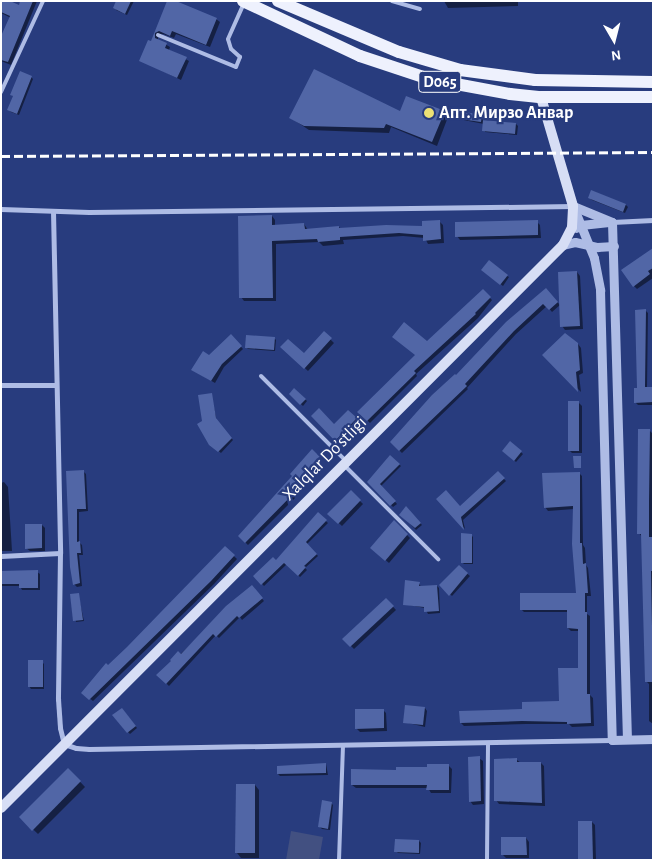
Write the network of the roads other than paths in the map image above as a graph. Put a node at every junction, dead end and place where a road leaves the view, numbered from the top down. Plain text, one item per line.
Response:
1 (43, 1) edge
2 (278, 1) edge
3 (392, 1) edge
4 (244, 2) edge
5 (420, 9) dead end
6 (158, 34) dead end
7 (653, 82) edge
8 (1, 92) edge
9 (541, 97) junction
10 (653, 97) edge
11 (573, 206) junction
12 (1, 209) edge
13 (53, 210) junction
14 (653, 220) edge
15 (612, 222) junction
16 (580, 225) junction
17 (570, 233) junction
18 (563, 245) junction
19 (588, 245) junction
20 (614, 246) junction
21 (261, 376) dead end
22 (56, 385) junction
23 (1, 386) edge
24 (344, 463) junction
25 (60, 553) junction
26 (1, 556) edge
27 (438, 559) dead end
28 (653, 739) edge
29 (612, 740) junction
30 (627, 740) junction
31 (488, 743) junction
32 (64, 744) junction
33 (343, 745) junction
34 (1, 808) edge
35 (339, 860) edge
36 (487, 860) edge

1 - 8 lane
2 - 7 main road, D065
3 - 5 lane
4 - 6 lane
4 - 9 main road, D065
9 - 10 main road, D065
9 - 11 main road, Xalqlar Do’stligi
11 - 13 street
11 - 15 street
11 - 16 street
11 - 17 main road, Xalqlar Do’stligi
12 - 13 street
13 - 22 street
14 - 15 street
15 - 16 street
15 - 20 street
16 - 17 street
16 - 19 street
17 - 18 main road, Xalqlar Do’stligi
18 - 19 street
18 - 24 main road, Xalqlar Do’stligi
19 - 20 street
19 - 29 street
20 - 30 street
21 - 24 lane
22 - 23 street
22 - 25 street
24 - 27 lane
24 - 32 main road, Xalqlar Do’stligi
25 - 26 street
25 - 32 street
28 - 30 street
29 - 30 street
29 - 31 street
31 - 33 street
31 - 36 lane
32 - 33 street
32 - 34 main road, Xalqlar Do’stligi
33 - 35 lane

